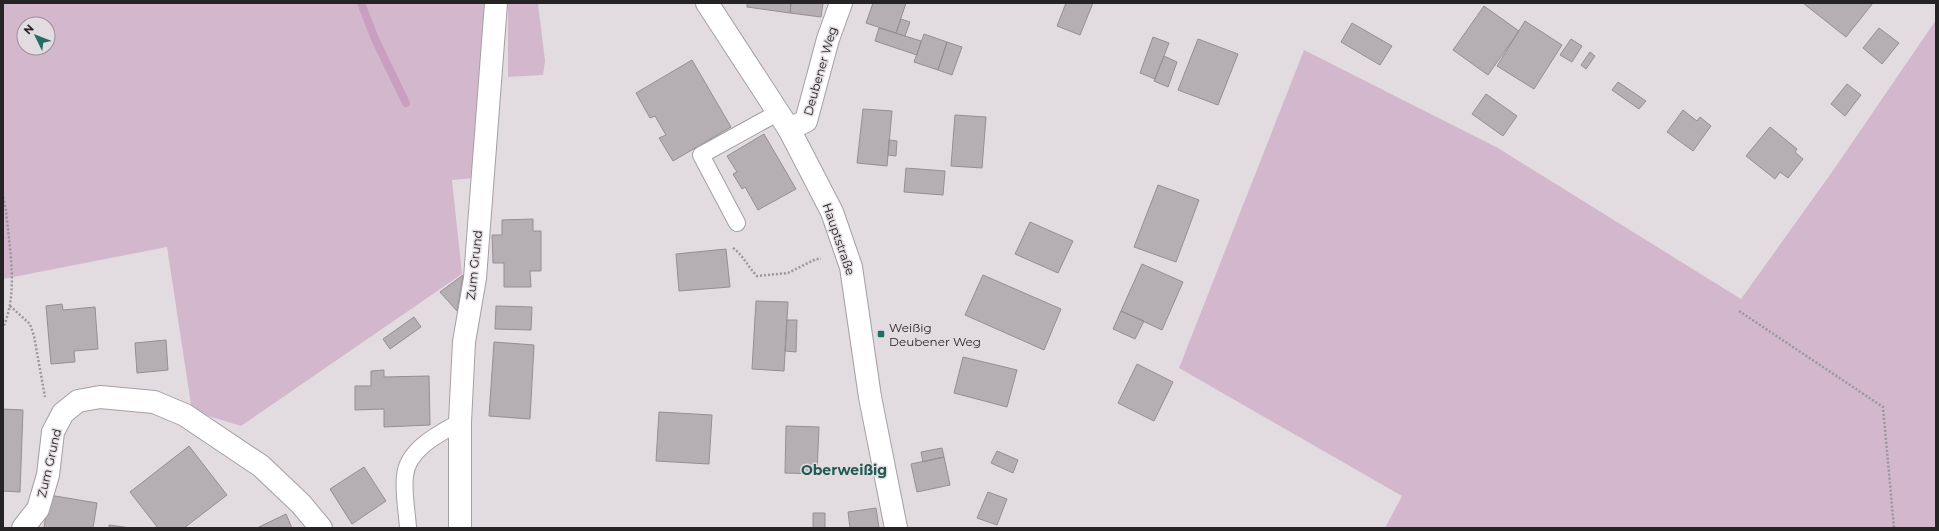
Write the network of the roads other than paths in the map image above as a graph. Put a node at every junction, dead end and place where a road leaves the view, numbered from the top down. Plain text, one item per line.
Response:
1 (496, 3) edge
2 (706, 3) edge
3 (841, 3) edge
4 (784, 120) junction
5 (737, 223) dead end
6 (460, 422) junction
7 (23, 528) edge
8 (321, 528) edge
9 (408, 528) edge
10 (460, 528) edge
11 (896, 528) edge

1 - 6 street, Zum Grund
2 - 4 street, Hauptstraße
3 - 4 street, Deubener Weg
4 - 5 lane
4 - 11 street, Hauptstraße
6 - 9 lane
6 - 10 street, Zum Grund
7 - 8 street, Zum Grund

